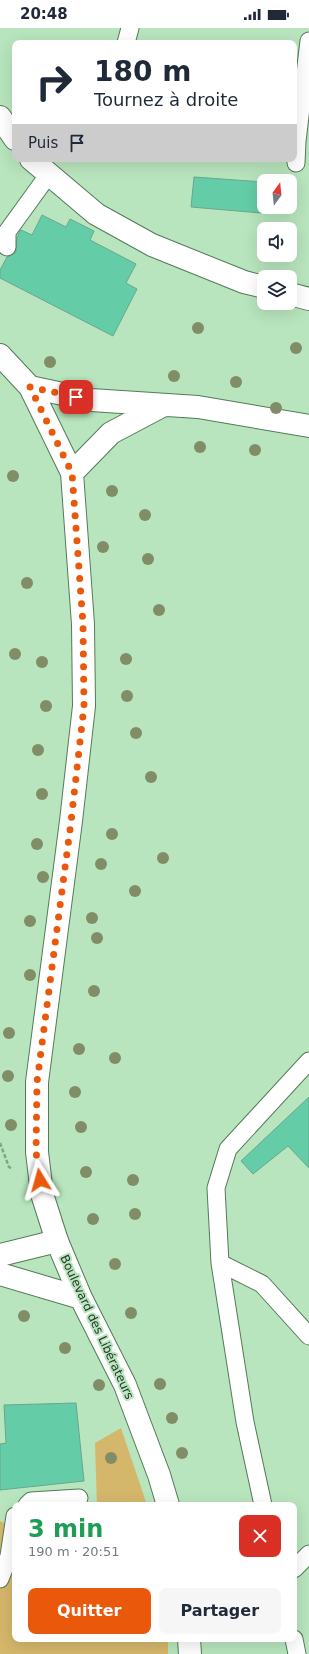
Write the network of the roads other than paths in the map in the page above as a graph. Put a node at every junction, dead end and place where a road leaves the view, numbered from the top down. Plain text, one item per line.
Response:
1 (130, 28) edge
2 (127, 40) edge
3 (309, 41) edge
4 (0, 117) edge
5 (12, 135) edge
6 (297, 141) edge
7 (35, 162) edge
8 (49, 174) junction
9 (7, 247) dead end
10 (257, 285) edge
11 (297, 296) edge
12 (309, 299) edge
13 (0, 355) edge
14 (30, 387) junction
15 (164, 405) junction
16 (309, 426) edge
17 (72, 473) junction
18 (309, 1061) edge
19 (57, 1241) junction
20 (0, 1255) edge
21 (220, 1263) junction
22 (0, 1274) edge
23 (81, 1298) junction
24 (309, 1336) edge
25 (79, 1498) dead end
26 (30, 1502) edge
27 (167, 1502) edge
28 (262, 1502) edge
29 (12, 1536) edge
30 (309, 1554) edge
31 (297, 1566) edge
32 (0, 1579) edge
33 (189, 1642) edge
34 (295, 1642) edge
35 (190, 1654) edge
36 (297, 1654) edge

1 - 2 lane
3 - 6 lane
4 - 5 street
7 - 8 street
8 - 9 lane
8 - 10 street
11 - 12 street
13 - 14 street, Boulevard des Libérateurs
14 - 15 street
14 - 17 street, Boulevard des Libérateurs
15 - 16 street
15 - 17 street
17 - 19 street, Boulevard des Libérateurs
18 - 21 lane
19 - 20 street
19 - 23 street, Boulevard des Libérateurs
21 - 24 lane
21 - 28 lane
22 - 23 street
23 - 27 street, Boulevard des Libérateurs
25 - 26 lane
29 - 32 lane
30 - 31 lane
33 - 35 street
34 - 36 lane

